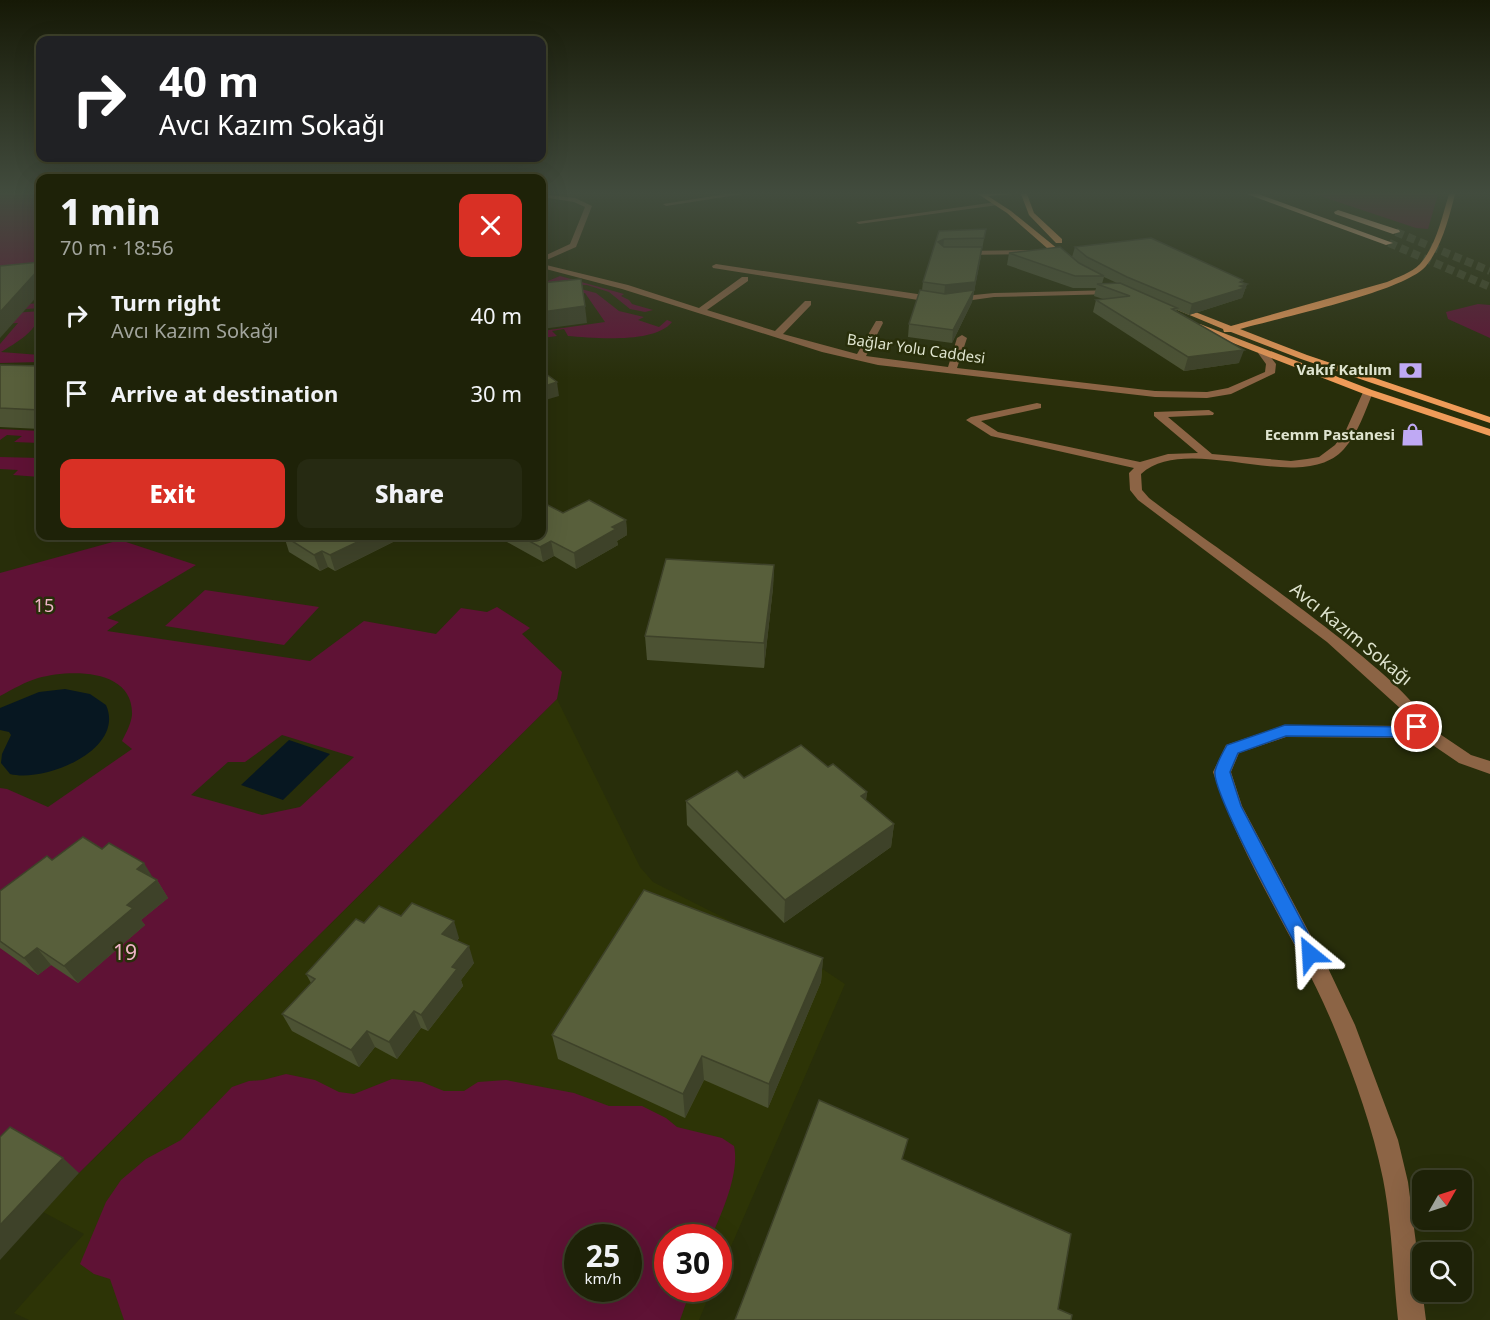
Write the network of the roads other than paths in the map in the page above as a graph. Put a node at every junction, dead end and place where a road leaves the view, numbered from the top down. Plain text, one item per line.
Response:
1 (1061, 256) edge
2 (1428, 256) edge
3 (1074, 265) edge
4 (716, 266) dead end
5 (546, 267) edge
6 (745, 279) dead end
7 (1100, 281) edge
8 (1120, 291) joint
9 (808, 303) dead end
10 (700, 311) junction
11 (879, 323) dead end
12 (1230, 329) junction
13 (1215, 334) junction
14 (777, 335) junction
15 (962, 338) dead end
16 (1263, 353) junction
17 (860, 358) junction
18 (952, 370) junction
19 (1368, 392) junction
20 (1037, 406) dead end
21 (1209, 413) dead end
22 (1490, 420) edge
23 (1490, 433) edge
24 (1210, 458) junction
25 (1141, 466) junction
26 (1417, 727) junction
27 (1490, 768) edge
28 (1412, 1320) edge

1 - 3 main road
2 - 12 main road
4 - 8 street
5 - 10 street, Bağlar Yolu Caddesi
6 - 10 street
7 - 8 main road
9 - 14 street
10 - 14 street, Bağlar Yolu Caddesi
11 - 17 street
12 - 13 main road
12 - 13 main road
12 - 22 main road
13 - 16 main road
14 - 17 street, Bağlar Yolu Caddesi
15 - 18 street
16 - 18 street, Bağlar Yolu Caddesi
16 - 19 main road
17 - 18 street, Bağlar Yolu Caddesi
19 - 23 main road
19 - 24 street
20 - 25 street
21 - 24 street
24 - 25 street
25 - 26 street, Avcı Kazım Sokağı
26 - 27 street
26 - 28 street

